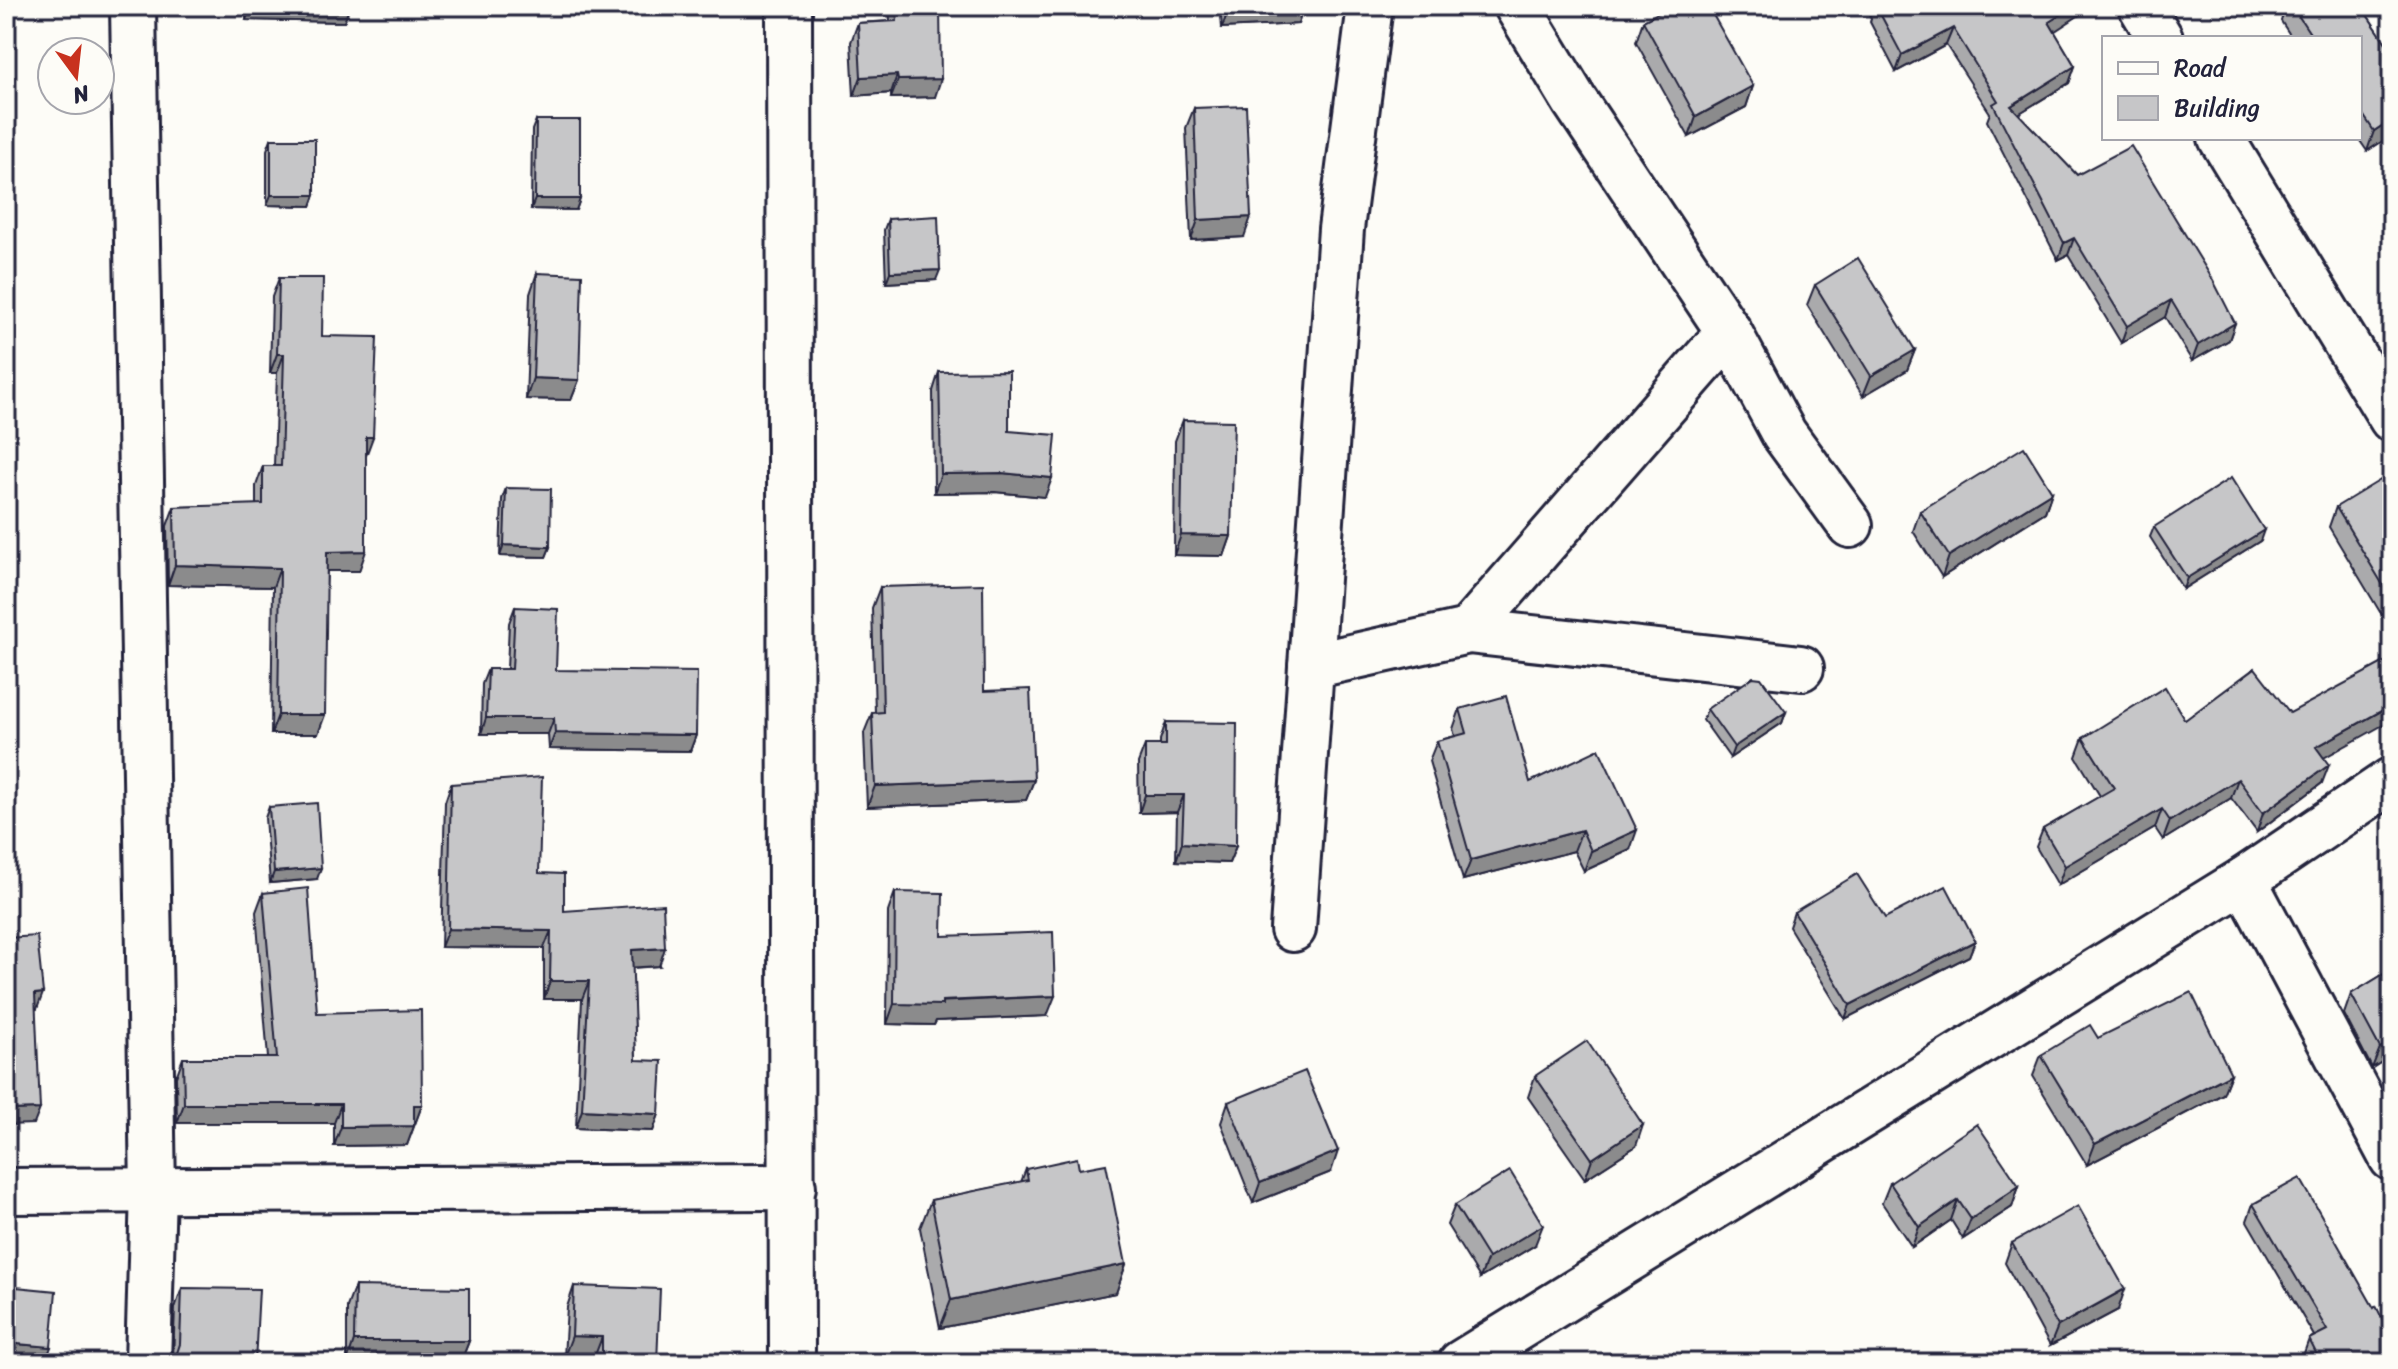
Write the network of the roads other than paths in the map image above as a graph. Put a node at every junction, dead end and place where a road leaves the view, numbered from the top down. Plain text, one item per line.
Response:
1 (133, 6) edge
2 (789, 6) edge
3 (1370, 6) edge
4 (1517, 6) edge
5 (2141, 6) edge
6 (2159, 36) edge
7 (2222, 140) edge
8 (1729, 332) junction
9 (2392, 419) edge
10 (1850, 525) dead end
11 (1468, 631) junction
12 (1311, 666) junction
13 (1801, 668) dead end
14 (2392, 780) edge
15 (2244, 880) junction
16 (1293, 929) dead end
17 (2392, 1158) edge
18 (793, 1187) junction
19 (6, 1191) edge
20 (153, 1191) junction
21 (148, 1363) edge
22 (792, 1363) edge
23 (1461, 1363) edge

1 - 20 street
2 - 18 street
3 - 12 street
4 - 8 street
5 - 6 street
7 - 9 street
8 - 10 street
8 - 11 street
11 - 12 street
11 - 13 street
12 - 16 street
14 - 15 street
15 - 17 street
15 - 23 street
18 - 20 street
18 - 22 street
19 - 20 street
20 - 21 street

